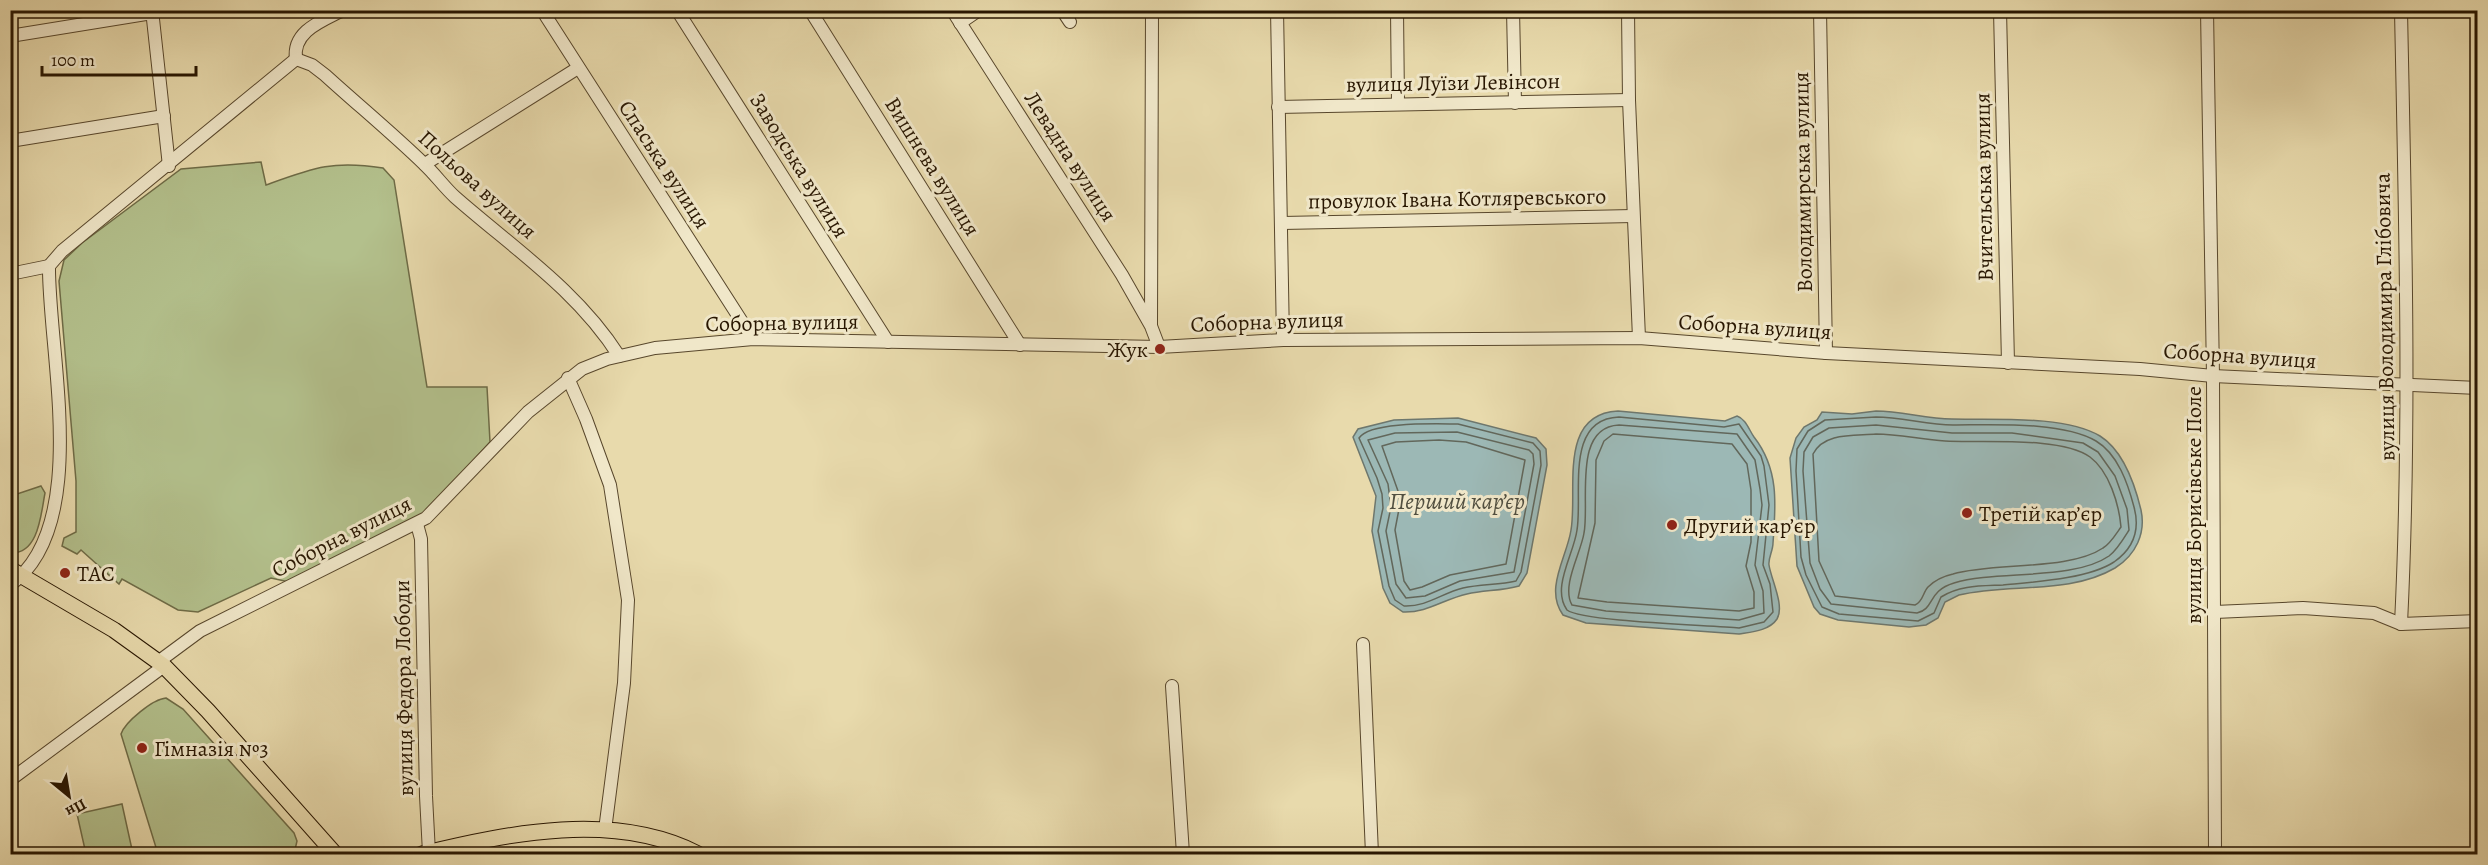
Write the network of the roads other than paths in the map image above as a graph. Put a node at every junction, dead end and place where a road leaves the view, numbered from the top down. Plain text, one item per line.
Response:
1 (343, 10) edge
2 (542, 10) edge
3 (677, 10) edge
4 (810, 10) edge
5 (952, 10) edge
6 (979, 10) edge
7 (1062, 10) edge
8 (1152, 10) edge
9 (1277, 10) edge
10 (1397, 10) edge
11 (1513, 10) edge
12 (1628, 10) edge
13 (1820, 10) edge
14 (2000, 10) edge
15 (2207, 10) edge
16 (2401, 10) edge
17 (152, 12) edge
18 (960, 22) junction
19 (1070, 22) dead end
20 (10, 36) edge
21 (296, 59) junction
22 (578, 68) junction
23 (1629, 100) junction
24 (1398, 103) junction
25 (1515, 103) junction
26 (1278, 107) junction
27 (164, 116) junction
28 (10, 141) edge
29 (425, 164) junction
30 (169, 165) junction
31 (1633, 216) junction
32 (1282, 223) junction
33 (49, 266) junction
34 (10, 274) edge
35 (1151, 326) junction
36 (1639, 338) junction
37 (753, 339) junction
38 (1283, 340) junction
39 (888, 342) junction
40 (1020, 345) junction
41 (1159, 347) junction
42 (1826, 353) junction
43 (619, 356) junction
44 (2008, 363) junction
45 (2213, 376) junction
46 (568, 378) junction
47 (2408, 384) junction
48 (2478, 388) edge
49 (417, 524) junction
50 (14, 576) edge
51 (2215, 612) junction
52 (2478, 621) edge
53 (2401, 624) junction
54 (1363, 644) dead end
55 (161, 664) junction
56 (1172, 686) dead end
57 (10, 780) edge
58 (605, 830) junction
59 (426, 854) edge
60 (335, 855) edge
61 (698, 855) edge
62 (1184, 855) edge
63 (1372, 855) edge
64 (2215, 855) edge

1 - 21 street
2 - 22 street, Спаська вулиця
3 - 39 street, Заводська вулиця
4 - 40 street, Вишнева вулиця
5 - 18 street, Левадна вулиця
6 - 18 street
7 - 19 street
8 - 35 street
9 - 26 street
10 - 24 street
11 - 25 street
12 - 23 street
13 - 42 street, Володимирська вулиця
14 - 44 street, Вчительська вулиця
15 - 45 street, вулиця Борисівське Поле
16 - 47 street, вулиця Володимира Глібовича
17 - 20 street
17 - 27 street
18 - 35 street, Левадна вулиця
21 - 29 street, Польова вулиця
21 - 30 street
22 - 29 street
22 - 37 street, Спаська вулиця
23 - 25 street, вулиця Луїзи Левінсон
23 - 31 street
24 - 25 street, вулиця Луїзи Левінсон
24 - 26 street, вулиця Луїзи Левінсон
26 - 32 street
27 - 28 street
27 - 30 street
29 - 43 street, Польова вулиця
30 - 33 street
31 - 32 street, провулок Івана Котляревського
31 - 36 street
32 - 38 street
33 - 34 street
33 - 50 street
35 - 41 street
36 - 38 street, Соборна вулиця
36 - 42 street, Соборна вулиця
37 - 39 street, Соборна вулиця
37 - 43 street, Соборна вулиця
38 - 41 street, Соборна вулиця
39 - 40 street, Соборна вулиця
40 - 41 street, Соборна вулиця
42 - 44 street, Соборна вулиця
43 - 46 street, Соборна вулиця
44 - 45 street, Соборна вулиця
45 - 47 street, Соборна вулиця
45 - 51 street, вулиця Борисівське Поле
46 - 49 street, Соборна вулиця
46 - 58 street
47 - 48 street, Соборна вулиця
47 - 53 street, вулиця Володимира Глібовича
49 - 55 street, Соборна вулиця
49 - 59 street, вулиця Федора Лободи
50 - 55 main road
51 - 53 street
51 - 64 street, вулиця Борисівське Поле
52 - 53 street
54 - 63 street
55 - 57 street, Соборна вулиця
55 - 60 main road
56 - 62 street
58 - 59 main road
58 - 61 main road

